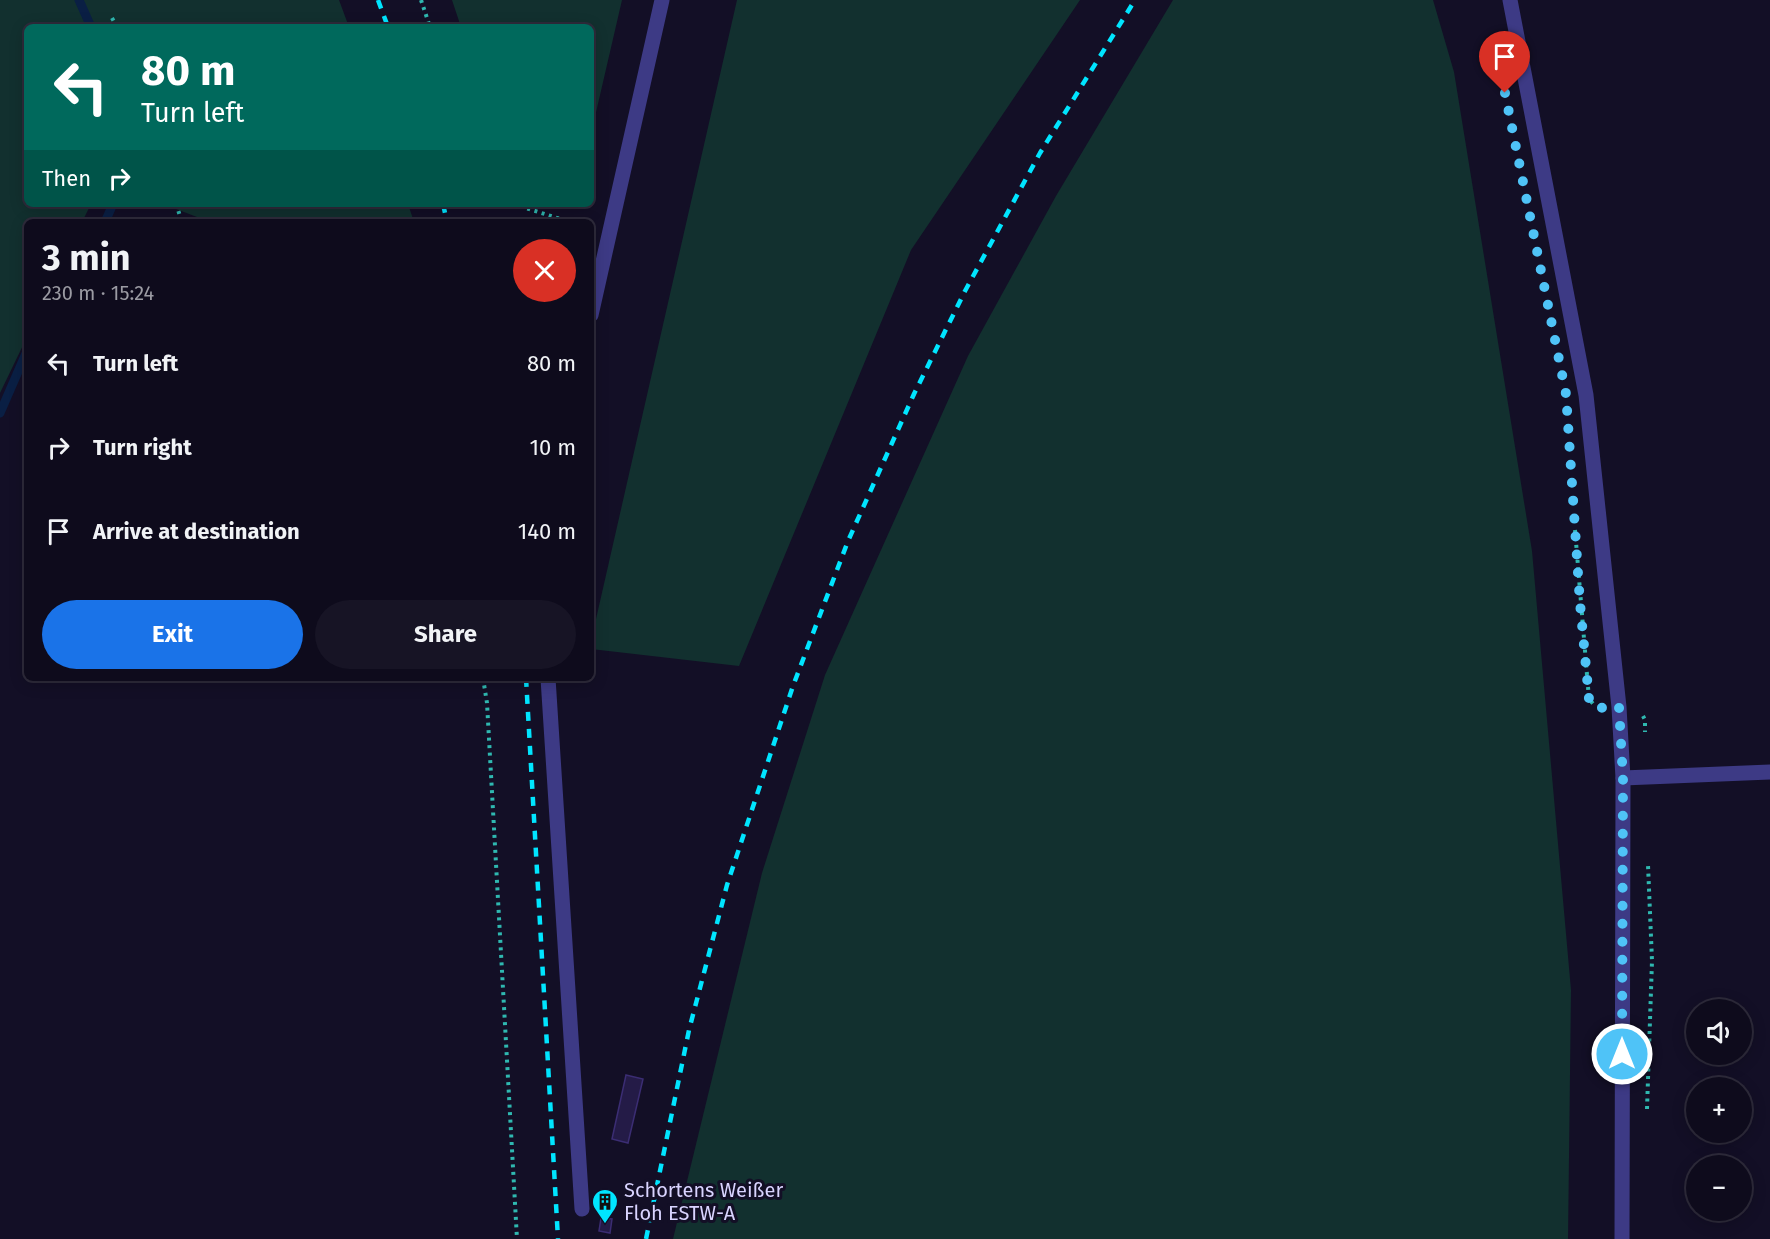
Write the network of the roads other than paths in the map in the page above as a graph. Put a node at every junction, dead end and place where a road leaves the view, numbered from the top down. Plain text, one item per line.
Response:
1 (662, 0) edge
2 (1510, 0) edge
3 (594, 302) edge
4 (548, 681) edge
5 (1770, 772) edge
6 (1623, 778) junction
7 (582, 1209) dead end
8 (1622, 1239) edge

1 - 3 street
2 - 6 street
4 - 7 street
5 - 6 street
6 - 8 street

